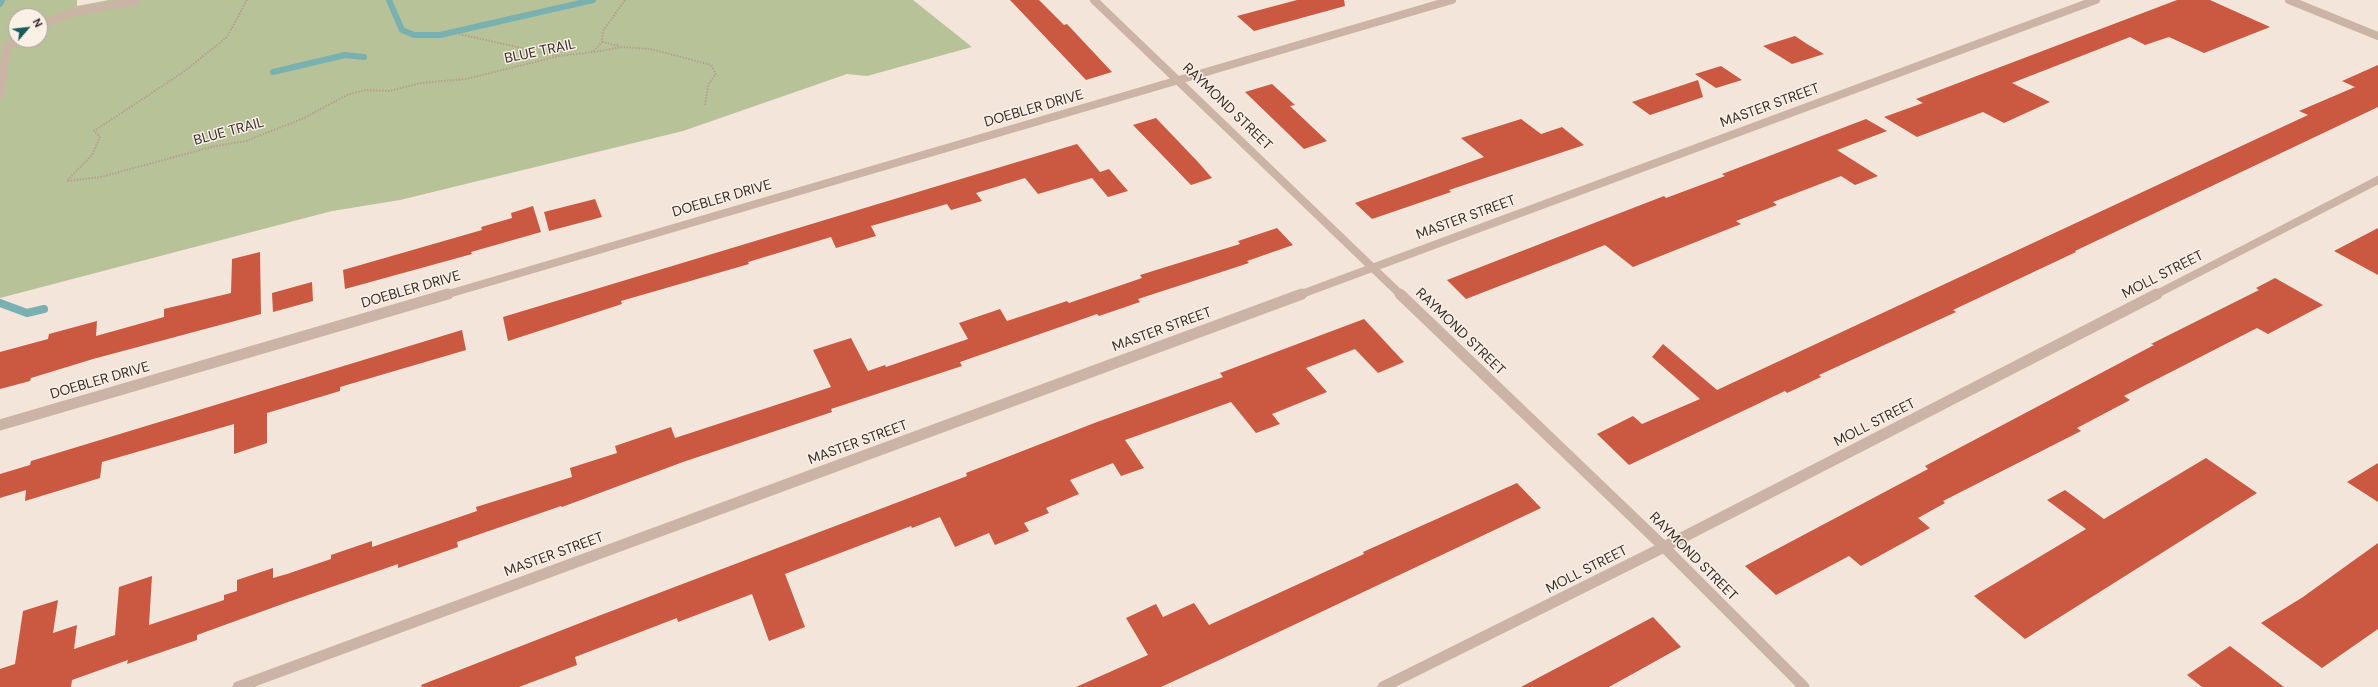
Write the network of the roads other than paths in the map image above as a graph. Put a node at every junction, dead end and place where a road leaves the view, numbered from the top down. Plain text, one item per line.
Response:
1 (1094, 0) edge
2 (1452, 0) edge
3 (2096, 0) edge
4 (2289, 0) edge
5 (136, 1) edge
6 (48, 21) edge
7 (2378, 36) edge
8 (8, 46) edge
9 (1179, 81) junction
10 (0, 95) edge
11 (2378, 180) edge
12 (1372, 267) junction
13 (0, 425) edge
14 (1664, 547) junction
15 (238, 687) edge
16 (1383, 687) edge
17 (1804, 687) edge

1 - 9 street, RAYMOND STREET
2 - 9 street, DOEBLER DRIVE
3 - 12 street, MASTER STREET
4 - 7 street
5 - 6 street
8 - 10 street
9 - 12 street, RAYMOND STREET
9 - 13 street, DOEBLER DRIVE
11 - 14 street, MOLL STREET
12 - 14 street, RAYMOND STREET
12 - 15 street, MASTER STREET
14 - 16 street, MOLL STREET
14 - 17 street, RAYMOND STREET

